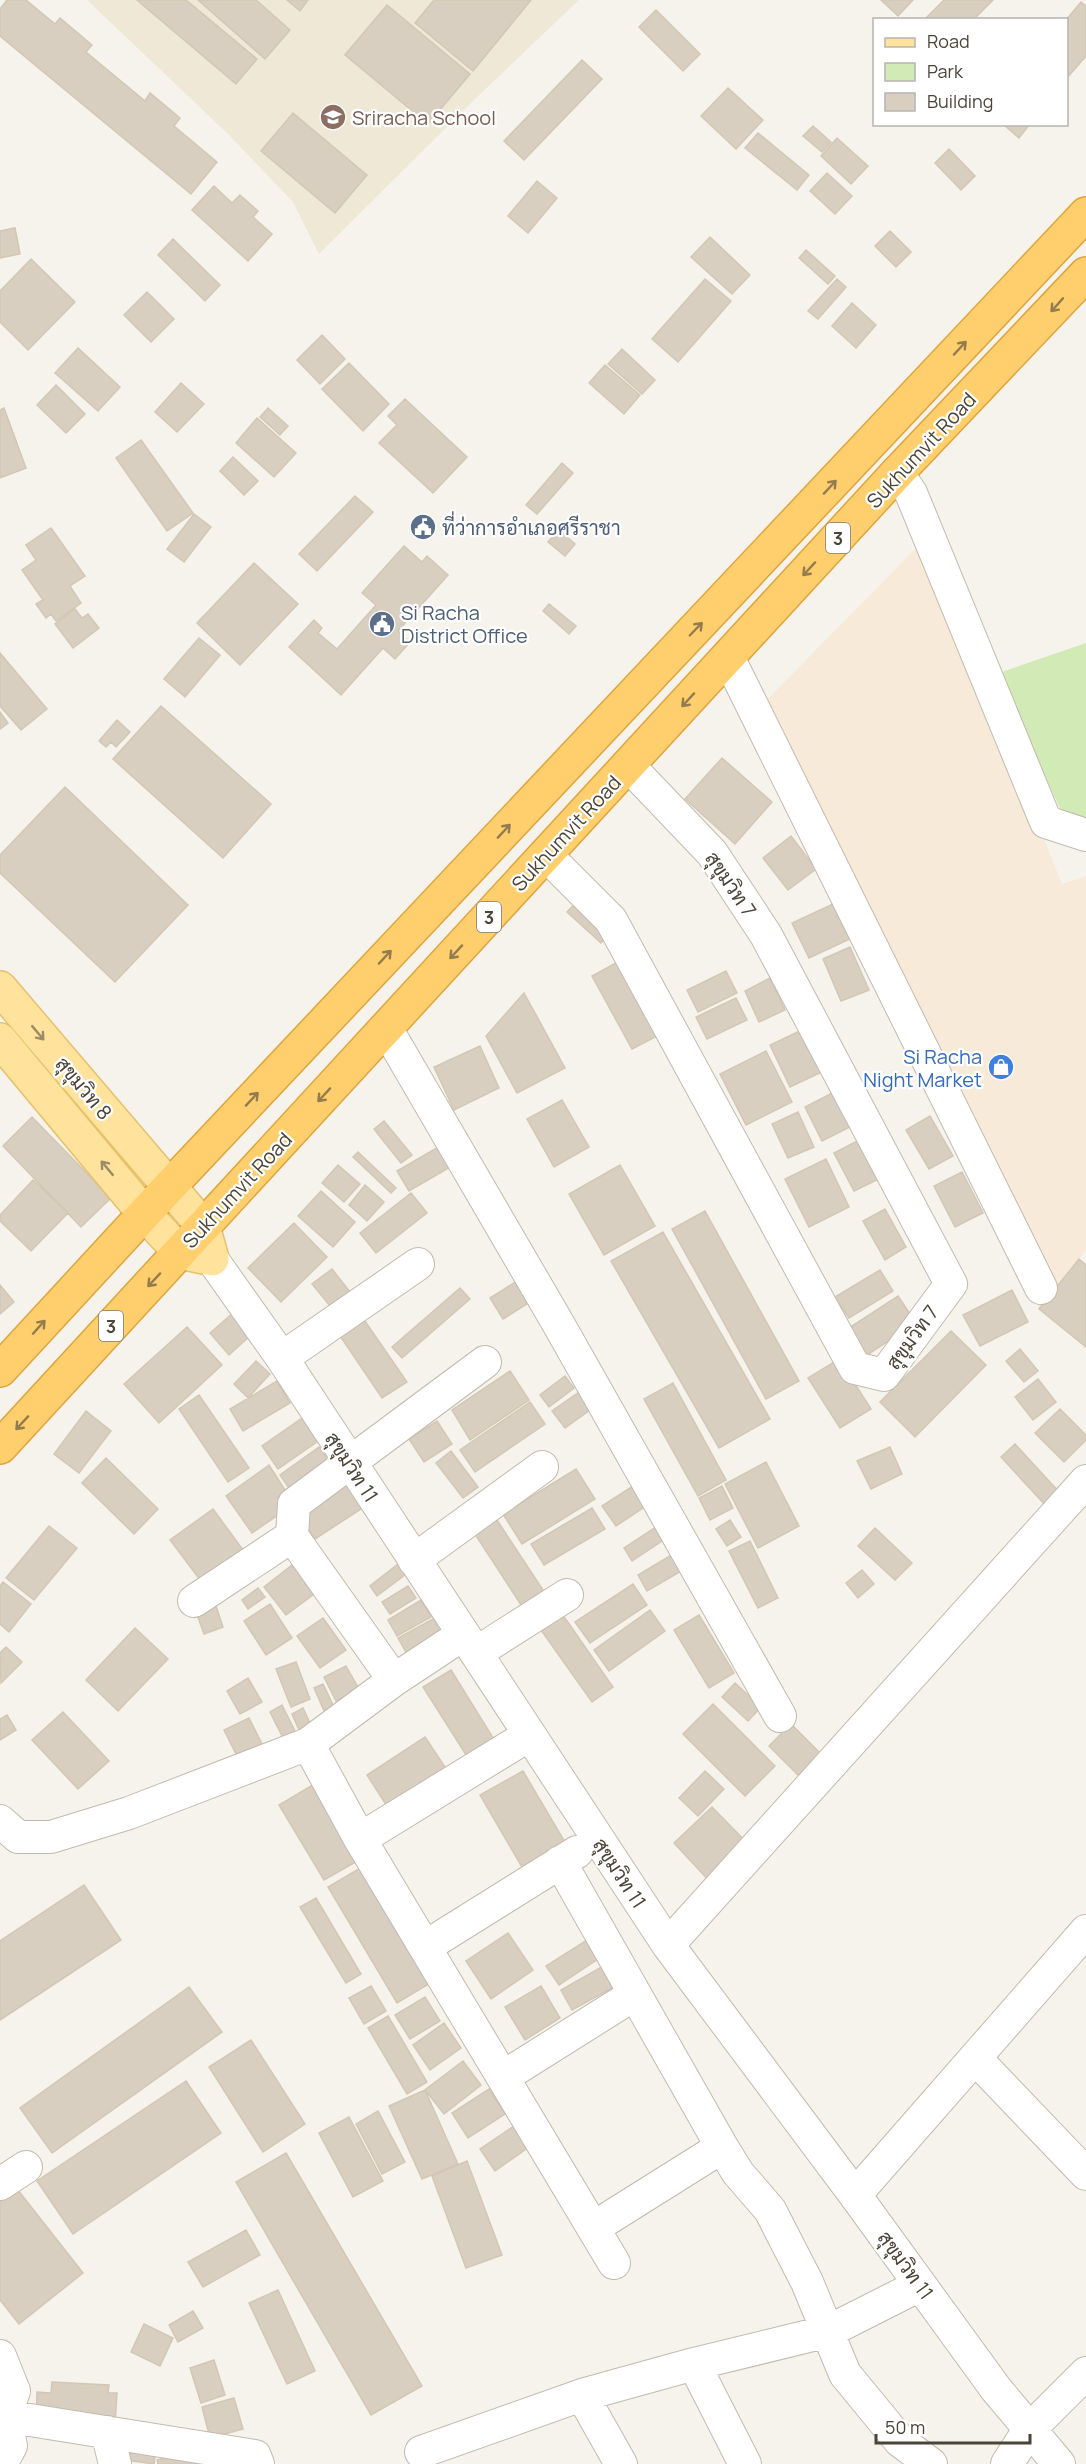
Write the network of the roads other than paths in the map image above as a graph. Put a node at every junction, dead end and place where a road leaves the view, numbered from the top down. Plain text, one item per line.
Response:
1 (1086, 214) edge
2 (1086, 274) edge
3 (897, 473) junction
4 (728, 657) junction
5 (628, 765) junction
6 (1086, 835) edge
7 (546, 855) junction
8 (0, 988) edge
9 (386, 1028) junction
10 (0, 1040) edge
11 (169, 1187) junction
12 (144, 1213) junction
13 (203, 1226) junction
14 (180, 1252) junction
15 (212, 1259) junction
16 (418, 1264) dead end
17 (1041, 1288) dead end
18 (282, 1358) junction
19 (485, 1362) dead end
20 (0, 1370) edge
21 (0, 1447) edge
22 (350, 1463) junction
23 (542, 1467) dead end
24 (1086, 1481) edge
25 (292, 1536) junction
26 (414, 1560) junction
27 (567, 1594) dead end
28 (194, 1601) dead end
29 (469, 1644) junction
30 (394, 1680) junction
31 (780, 1716) dead end
32 (529, 1735) junction
33 (308, 1744) junction
34 (0, 1821) edge
35 (360, 1839) junction
36 (597, 1839) junction
37 (560, 1862) junction
38 (1086, 1930) edge
39 (668, 1945) junction
40 (425, 1947) junction
41 (635, 1994) junction
42 (975, 2058) junction
43 (503, 2077) junction
44 (722, 2147) junction
45 (26, 2167) dead end
46 (1086, 2174) edge
47 (0, 2184) edge
48 (855, 2195) junction
49 (593, 2228) junction
50 (614, 2263) dead end
51 (920, 2285) junction
52 (829, 2331) junction
53 (0, 2356) edge
54 (694, 2364) junction
55 (1086, 2373) edge
56 (582, 2396) junction
57 (6, 2401) edge
58 (1029, 2430) junction
59 (106, 2432) junction
60 (421, 2452) dead end
61 (6, 2455) edge
62 (115, 2464) edge
63 (258, 2464) edge
64 (621, 2464) edge
65 (745, 2464) edge
66 (931, 2464) edge
67 (1006, 2464) edge
68 (1059, 2464) edge

11 -> 1 highway, Sukhumvit Road / 3
2 -> 3 highway, Sukhumvit Road / 3
3 -> 4 highway, Sukhumvit Road / 3
3 - 6 street
4 -> 5 highway, Sukhumvit Road / 3
4 - 17 street
5 - 7 highway, Sukhumvit Road / 3
5 - 7 street, สุขุมวิท 7
7 -> 9 highway, Sukhumvit Road / 3
8 -> 11 main road, สุขุมวิท 8
9 -> 13 highway, Sukhumvit Road / 3
9 - 31 street
12 -> 10 main road, สุขุมวิท 8
11 - 12 highway, Sukhumvit Road / 3
11 - 13 main road, สุขุมวิท 11
12 - 14 main road
20 -> 12 highway, Sukhumvit Road / 3
13 - 14 highway, Sukhumvit Road / 3
13 - 15 main road, สุขุมวิท 11
14 - 15 main road
14 -> 21 highway, Sukhumvit Road / 3
15 - 18 street, สุขุมวิท 11
16 - 18 street
18 - 22 street, สุขุมวิท 11
19 - 22 street
22 - 25 street
22 - 26 street, สุขุมวิท 11
23 - 26 street
24 - 39 street
25 - 28 street
25 - 30 street
26 - 29 street, สุขุมวิท 11
27 - 29 street
29 - 30 street
29 - 32 street, สุขุมวิท 11
30 - 33 street
32 - 35 street
32 - 36 street, สุขุมวิท 11
33 - 34 street
33 - 35 street
35 - 40 street
36 - 37 street
36 - 39 street, สุขุมวิท 11
37 - 40 street
37 - 41 street
38 - 42 street
39 - 48 street, สุขุมวิท 11
40 - 43 street
41 - 43 street
41 - 44 street
42 - 46 street
42 - 48 street
43 - 49 street
44 - 49 street
44 - 52 street
45 - 47 street
48 - 51 street, สุขุมวิท 11
49 - 50 street
51 - 52 street
51 - 58 street, สุขุมวิท 11
52 - 54 street
52 - 66 street
53 - 57 street
54 - 56 street
54 - 65 street
55 - 58 street
56 - 60 street
56 - 64 street
57 - 59 street
57 - 61 street
58 - 67 street
58 - 68 street, สุขุมวิท 11
59 - 62 street
59 - 63 street

